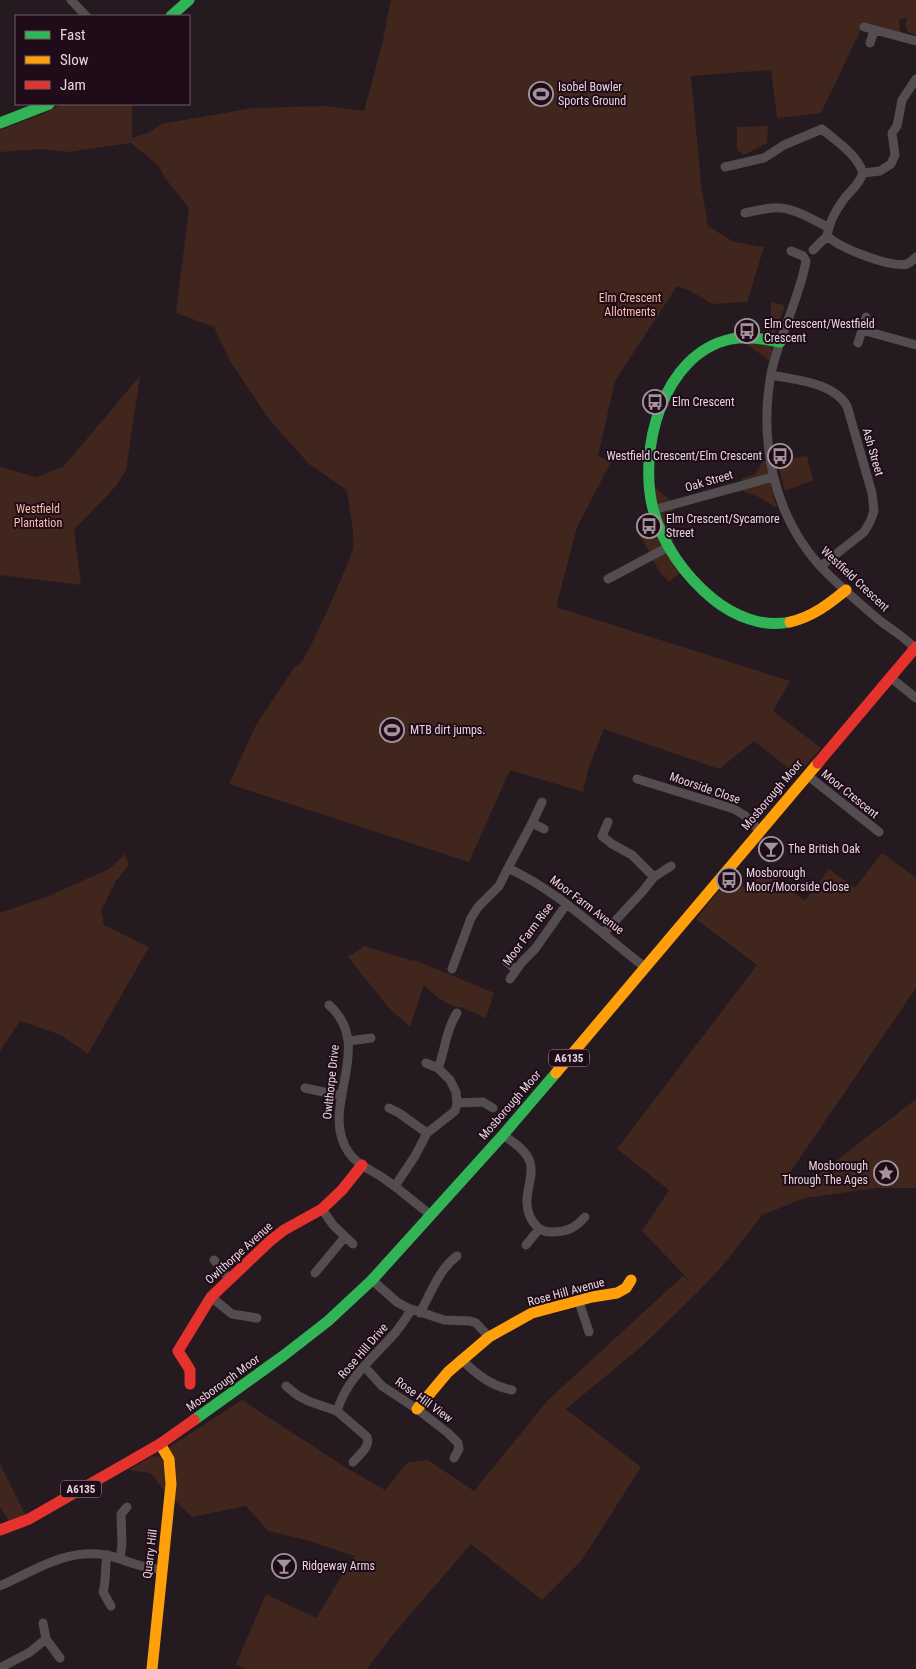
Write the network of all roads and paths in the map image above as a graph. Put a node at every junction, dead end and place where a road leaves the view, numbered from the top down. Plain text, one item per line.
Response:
1 (71, 0) edge
2 (184, 1) edge
3 (85, 15) edge
4 (172, 15) edge
5 (864, 27) dead end
6 (874, 30) junction
7 (916, 42) edge
8 (870, 43) dead end
9 (916, 79) edge
10 (46, 105) edge
11 (0, 123) edge
12 (725, 167) dead end
13 (863, 173) junction
14 (745, 213) dead end
15 (828, 232) junction
16 (791, 251) dead end
17 (809, 254) junction
18 (916, 257) edge
19 (866, 317) dead end
20 (862, 330) junction
21 (780, 342) junction
22 (858, 343) dead end
23 (916, 345) edge
24 (771, 375) junction
25 (773, 477) junction
26 (653, 510) junction
27 (668, 547) junction
28 (820, 566) junction
29 (608, 579) dead end
30 (846, 590) junction
31 (915, 647) edge
32 (890, 677) junction
33 (916, 698) edge
34 (807, 775) junction
35 (637, 779) dead end
36 (542, 802) dead end
37 (608, 822) dead end
38 (532, 823) junction
39 (544, 828) dead end
40 (760, 831) junction
41 (879, 832) dead end
42 (671, 866) dead end
43 (508, 868) junction
44 (654, 877) junction
45 (566, 905) junction
46 (604, 933) junction
47 (506, 961) dead end
48 (646, 968) junction
49 (452, 969) dead end
50 (516, 970) junction
51 (510, 979) dead end
52 (329, 1005) dead end
53 (457, 1013) dead end
54 (371, 1038) dead end
55 (349, 1041) junction
56 (426, 1062) dead end
57 (438, 1068) junction
58 (305, 1088) dead end
59 (342, 1096) junction
60 (457, 1103) junction
61 (389, 1108) dead end
62 (493, 1108) dead end
63 (427, 1132) junction
64 (503, 1135) junction
65 (362, 1165) junction
66 (394, 1186) junction
67 (322, 1209) junction
68 (431, 1215) junction
69 (585, 1217) dead end
70 (539, 1229) junction
71 (344, 1238) junction
72 (353, 1244) dead end
73 (526, 1245) dead end
74 (456, 1256) dead end
75 (214, 1260) dead end
76 (315, 1273) dead end
77 (230, 1280) junction
78 (372, 1280) junction
79 (632, 1280) dead end
80 (211, 1297) junction
81 (579, 1302) junction
82 (416, 1312) junction
83 (257, 1318) dead end
84 (590, 1332) dead end
85 (488, 1337) junction
86 (461, 1359) junction
87 (364, 1366) junction
88 (190, 1384) dead end
89 (286, 1386) dead end
90 (512, 1390) dead end
91 (417, 1409) junction
92 (337, 1411) junction
93 (160, 1444) junction
94 (454, 1458) dead end
95 (353, 1462) dead end
96 (127, 1507) dead end
97 (0, 1530) edge
98 (106, 1555) junction
99 (120, 1559) junction
100 (162, 1570) junction
101 (0, 1586) edge
102 (111, 1606) dead end
103 (43, 1623) dead end
104 (46, 1639) junction
105 (60, 1658) dead end
106 (0, 1668) edge
107 (152, 1669) edge

1 - 3 street
2 - 4 main road
5 - 6 street
6 - 7 street
6 - 8 street
9 - 13 street
10 - 11 main road
12 - 13 street
13 - 15 street
14 - 15 street
15 - 17 street
15 - 18 street
16 - 17 street
17 - 21 street, Westfield Crescent
19 - 20 street
20 - 22 street
20 - 23 street
21 - 24 street, Westfield Crescent
21 - 26 main road
24 - 25 street, Westfield Crescent
24 - 28 street, Ash Street
25 - 26 street, Oak Street
25 - 28 street, Westfield Crescent
26 - 27 main road
27 - 29 street
27 - 30 main road
28 - 30 street, Westfield Crescent
30 - 31 street, Westfield Crescent
31 - 32 main road, Mosborough Moor / A6135
32 - 33 street
32 - 34 main road, Mosborough Moor / A6135
34 - 40 main road, Mosborough Moor / A6135
34 - 41 street, Moor Crescent
35 - 40 street, Moorside Close
36 - 38 street
37 - 44 street
38 - 39 street
38 - 43 street
40 - 48 main road, Mosborough Moor / A6135
42 - 44 street
43 - 45 street, Moor Farm Avenue
43 - 49 street
44 - 46 street
45 - 46 street, Moor Farm Avenue
45 - 50 street, Moor Farm Rise
46 - 48 street, Moor Farm Avenue
47 - 50 street
48 - 64 main road, Mosborough Moor / A6135
50 - 51 street, Moor Farm Rise
52 - 55 street, Owlthorpe Drive
53 - 57 street
54 - 55 street
55 - 59 street, Owlthorpe Drive
56 - 57 street
57 - 60 street
58 - 59 street
59 - 65 street, Owlthorpe Drive
60 - 62 street
60 - 63 street
61 - 63 street
63 - 66 street
64 - 68 main road, Mosborough Moor / A6135
64 - 70 street
65 - 66 street, Owlthorpe Drive
65 - 67 main road, Owlthorpe Avenue
66 - 68 street, Owlthorpe Drive
67 - 71 street
67 - 77 main road, Owlthorpe Avenue
68 - 78 main road, Mosborough Moor / A6135
69 - 70 street
70 - 73 street
71 - 72 street
71 - 76 street
74 - 82 street, Rose Hill Drive
75 - 77 street
77 - 80 main road, Owlthorpe Avenue
78 - 82 street
78 - 93 main road, Mosborough Moor / A6135
79 - 81 main road, Rose Hill Avenue
80 - 83 street
80 - 88 main road, Owlthorpe Avenue
81 - 84 street
81 - 85 main road, Rose Hill Avenue
82 - 85 street
82 - 87 street, Rose Hill Drive
85 - 86 main road, Rose Hill Avenue
86 - 90 street
86 - 91 main road, Rose Hill Avenue
87 - 91 street, Rose Hill View
87 - 92 street, Rose Hill Drive
89 - 92 street
91 - 94 street, Rose Hill View
92 - 95 street
93 - 97 main road, A6135
93 - 100 main road, Quarry Hill
96 - 99 street
98 - 99 street
98 - 101 street
98 - 102 street
99 - 100 street
100 - 107 main road, Quarry Hill
103 - 104 street
104 - 105 street
104 - 106 street

